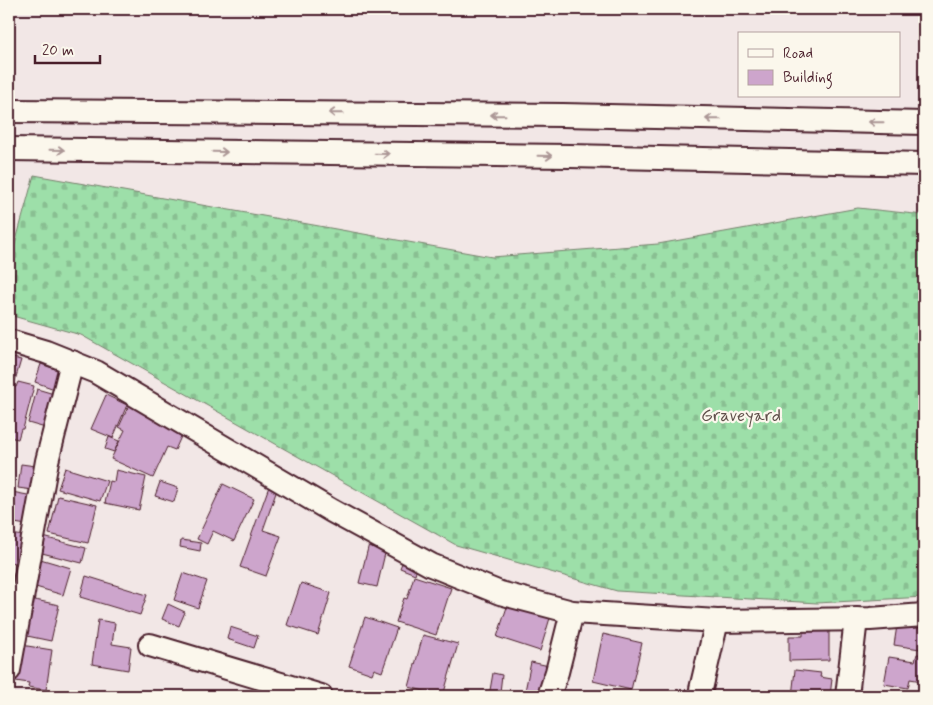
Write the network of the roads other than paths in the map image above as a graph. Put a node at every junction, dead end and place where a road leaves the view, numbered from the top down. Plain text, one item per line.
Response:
1 (9, 111) edge
2 (924, 123) edge
3 (9, 149) edge
4 (924, 164) edge
5 (9, 342) edge
6 (72, 362) junction
7 (572, 612) junction
8 (924, 615) edge
9 (856, 619) junction
10 (718, 621) junction
11 (150, 645) dead end
12 (9, 670) edge
13 (701, 689) dead end
14 (320, 696) edge
15 (549, 696) edge
16 (847, 696) edge

2 -> 1 street
3 -> 4 street
5 - 6 street
6 - 7 street
6 - 12 street
7 - 10 street
7 - 15 street
8 - 9 street
9 - 10 street
9 - 16 street
10 - 13 street
11 - 14 street

